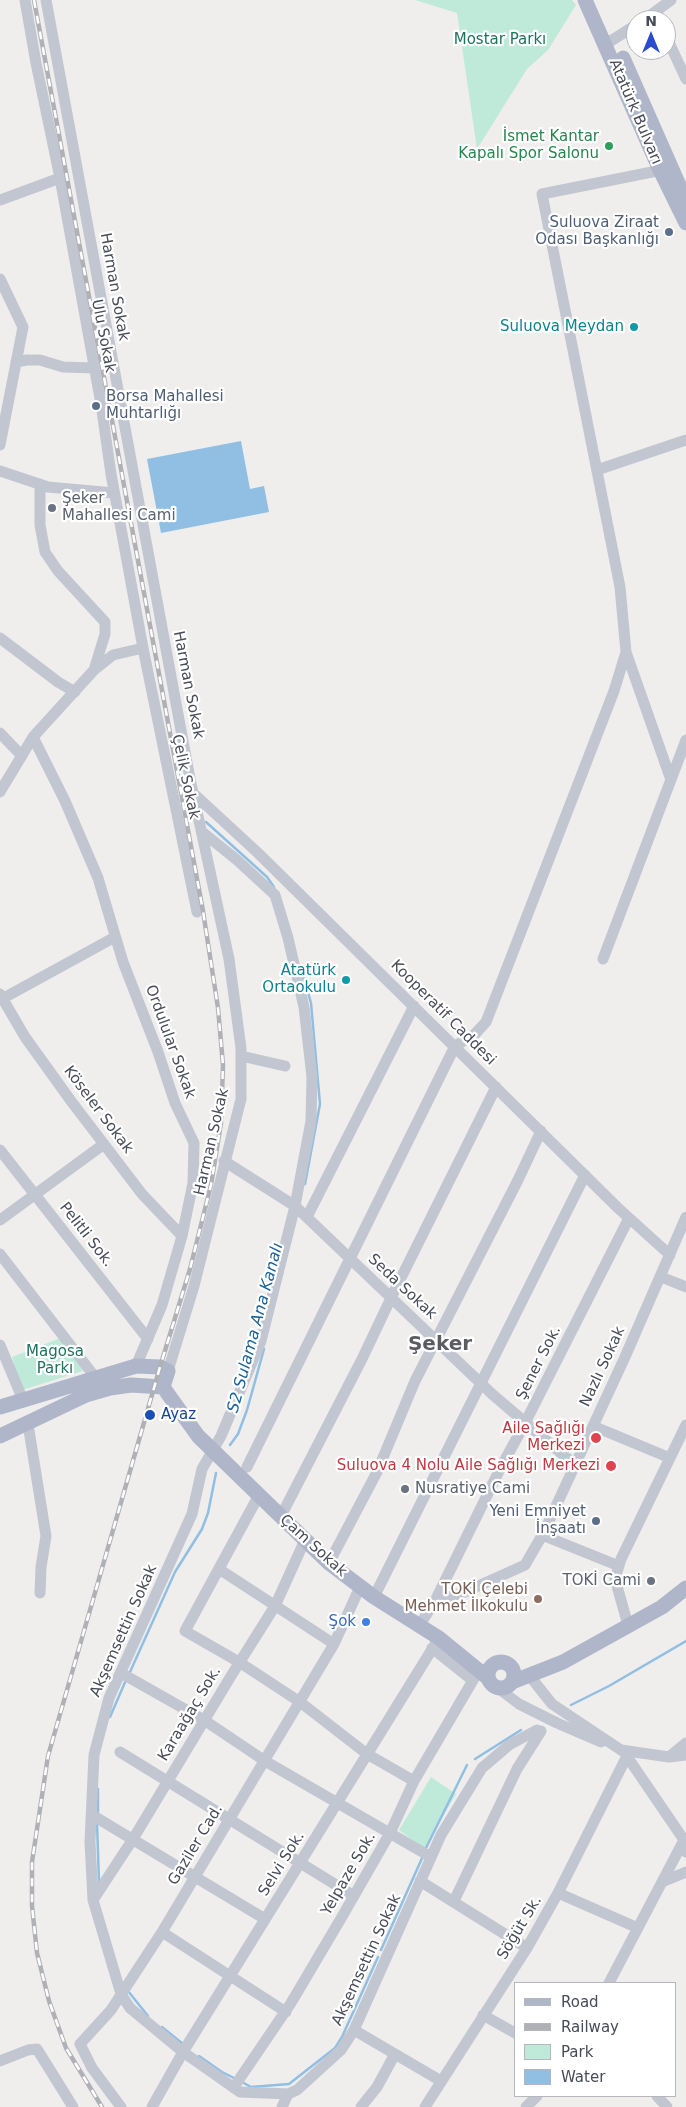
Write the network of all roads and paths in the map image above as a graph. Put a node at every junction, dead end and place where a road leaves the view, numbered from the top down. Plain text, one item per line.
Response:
1 (25, 0) edge
2 (46, 0) edge
3 (585, 0) edge
4 (596, 0) edge
5 (671, 0) edge
6 (658, 10) edge
7 (626, 31) edge
8 (610, 41) junction
9 (676, 58) edge
10 (686, 79) edge
11 (666, 169) junction
12 (60, 178) junction
13 (0, 200) edge
14 (686, 200) edge
15 (686, 223) edge
16 (0, 279) edge
17 (16, 362) junction
18 (94, 368) junction
19 (686, 440) edge
20 (0, 444) edge
21 (0, 470) edge
22 (597, 470) junction
23 (40, 484) junction
24 (114, 493) junction
25 (0, 638) edge
26 (143, 648) junction
27 (626, 652) junction
28 (94, 670) junction
29 (75, 692) junction
30 (0, 733) edge
31 (33, 737) junction
32 (686, 740) edge
33 (22, 756) junction
34 (671, 780) junction
35 (0, 792) edge
36 (193, 793) junction
37 (202, 831) junction
38 (197, 912) dead end
39 (115, 937) junction
40 (604, 959) dead end
41 (1, 997) edge
42 (414, 1006) junction
43 (455, 1046) junction
44 (241, 1056) junction
45 (285, 1066) dead end
46 (496, 1087) junction
47 (541, 1131) junction
48 (104, 1144) junction
49 (0, 1150) edge
50 (224, 1161) junction
51 (585, 1175) junction
52 (36, 1194) junction
53 (294, 1206) junction
54 (306, 1217) junction
55 (686, 1217) edge
56 (629, 1218) junction
57 (0, 1220) edge
58 (182, 1236) junction
59 (0, 1254) edge
60 (670, 1256) junction
61 (350, 1258) junction
62 (661, 1277) junction
63 (686, 1287) edge
64 (391, 1298) junction
65 (148, 1339) junction
66 (436, 1340) junction
67 (0, 1345) edge
68 (136, 1366) junction
69 (168, 1372) junction
70 (95, 1377) junction
71 (480, 1383) junction
72 (163, 1387) junction
73 (23, 1400) junction
74 (0, 1407) edge
75 (525, 1423) junction
76 (28, 1424) junction
77 (686, 1425) edge
78 (593, 1426) junction
79 (0, 1436) edge
80 (213, 1450) junction
81 (670, 1458) junction
82 (575, 1465) junction
83 (247, 1467) dead end
84 (259, 1495) junction
85 (281, 1516) junction
86 (542, 1535) junction
87 (305, 1540) junction
88 (329, 1562) junction
89 (619, 1566) junction
90 (219, 1569) junction
91 (360, 1587) junction
92 (686, 1588) edge
93 (40, 1593) dead end
94 (374, 1597) junction
95 (435, 1601) junction
96 (275, 1606) junction
97 (628, 1625) junction
98 (419, 1626) junction
99 (436, 1643) junction
100 (334, 1644) junction
101 (239, 1662) junction
102 (121, 1673) junction
103 (529, 1676) junction
104 (484, 1679) junction
105 (512, 1682) junction
106 (300, 1702) junction
107 (204, 1720) junction
108 (686, 1742) edge
109 (120, 1752) dead end
110 (367, 1754) junction
111 (626, 1754) junction
112 (686, 1755) edge
113 (669, 1757) junction
114 (265, 1761) junction
115 (168, 1781) junction
116 (414, 1781) junction
117 (337, 1802) junction
118 (92, 1815) junction
119 (230, 1818) junction
120 (390, 1833) junction
121 (133, 1839) junction
122 (685, 1844) edge
123 (431, 1857) junction
124 (300, 1862) junction
125 (686, 1872) edge
126 (195, 1876) junction
127 (420, 1881) junction
128 (662, 1882) junction
129 (558, 1894) junction
130 (354, 1896) junction
131 (93, 1900) junction
132 (454, 1901) junction
133 (265, 1919) junction
134 (638, 1928) junction
135 (162, 1932) junction
136 (527, 1948) junction
137 (230, 1976) junction
138 (610, 1982) edge
139 (121, 1994) junction
140 (286, 2012) junction
141 (483, 2015) junction
142 (354, 2030) junction
143 (514, 2032) edge
144 (186, 2048) junction
145 (395, 2054) junction
146 (0, 2061) edge
147 (441, 2081) junction
148 (234, 2087) junction
149 (288, 2094) junction
150 (536, 2097) edge
151 (658, 2097) edge
152 (74, 2107) edge
153 (121, 2107) edge
154 (152, 2107) edge
155 (282, 2107) edge
156 (361, 2107) edge
157 (425, 2107) edge
158 (526, 2107) edge
159 (667, 2107) edge

1 - 12 street, Ulu Sokak
2 - 36 street, Harman Sokak
3 - 8 main road, Atatürk Bulvarı
4 - 8 main road, Atatürk Bulvarı
5 - 6 street
7 - 8 street
8 - 11 main road, Atatürk Bulvarı
9 - 10 street
11 - 14 main road, Atatürk Bulvarı
11 - 15 main road, Atatürk Bulvarı
11 - 22 street
12 - 13 street
12 - 18 street, Ulu Sokak
16 - 17 street
17 - 18 street
17 - 20 street
18 - 24 street, Ulu Sokak
19 - 22 street
21 - 23 street
22 - 27 street
23 - 24 street
23 - 28 street
24 - 26 street, Ulu Sokak
25 - 29 street
26 - 28 street
26 - 38 street, Çelik Sokak
27 - 34 street
27 - 43 street
28 - 29 street
29 - 31 street
30 - 33 street
31 - 33 street
31 - 39 street, Ordulular Sokak
32 - 34 street
33 - 35 street
34 - 40 street
36 - 37 street, Harman Sokak
36 - 42 street, Kooperatif Caddesi
37 - 44 street, Harman Sokak
37 - 53 street, Akşemsettin Sokak
39 - 41 street
39 - 58 street, Ordulular Sokak
41 - 48 street, Köseler Sokak
42 - 43 street, Kooperatif Caddesi
42 - 54 street
43 - 46 street, Kooperatif Caddesi
43 - 61 street
44 - 45 street
44 - 50 street, Harman Sokak
46 - 47 street, Kooperatif Caddesi
46 - 64 street
47 - 51 street, Kooperatif Caddesi
47 - 66 street
48 - 52 street
48 - 58 street, Köseler Sokak
49 - 52 street, Pelitli Sok.
50 - 53 street, Seda Sokak
50 - 69 street, Harman Sokak
51 - 56 street, Kooperatif Caddesi
51 - 71 street
52 - 57 street
52 - 65 street, Pelitli Sok.
53 - 54 street, Seda Sokak
53 - 80 street, Akşemsettin Sokak
54 - 61 street, Seda Sokak
55 - 60 street, Nazlı Sokak
56 - 60 street, Kooperatif Caddesi
56 - 75 street, Şener Sok.
58 - 65 street, Ordulular Sokak
59 - 70 street
60 - 62 street, Nazlı Sokak
61 - 64 street, Seda Sokak
61 - 83 street
62 - 63 street
62 - 78 street, Nazlı Sokak
64 - 66 street, Seda Sokak
64 - 85 street
65 - 68 street, Ordulular Sokak
66 - 71 street, Seda Sokak
66 - 88 street
67 - 73 street
68 - 69 main road
68 - 70 main road
69 - 72 main road
70 - 73 main road
71 - 75 street, Seda Sokak
71 - 94 street
72 - 76 main road
72 - 80 main road, Çam Sokak
73 - 74 main road
75 - 82 street, Seda Sokak
75 - 95 street, Şener Sok.
76 - 79 main road
76 - 93 street
77 - 81 street
78 - 81 street
78 - 82 street, Nazlı Sokak
80 - 84 main road, Çam Sokak
80 - 102 street, Akşemsettin Sokak
81 - 89 street
82 - 86 street, Nazlı Sokak
84 - 85 main road, Çam Sokak
84 - 90 street
85 - 87 main road, Çam Sokak
86 - 89 street
86 - 95 street, Nazlı Sokak
87 - 88 main road, Çam Sokak
87 - 96 street, Karaağaç Sok.
88 - 91 main road, Çam Sokak
89 - 97 street
90 - 96 street
90 - 101 street
91 - 94 main road, Çam Sokak
91 - 100 street, Gaziler Cad.
92 - 97 main road
94 - 98 main road, Çam Sokak
95 - 98 street
96 - 100 street
96 - 101 street, Karaağaç Sok.
97 - 103 main road
98 - 99 main road, Çam Sokak
99 - 104 main road, Çam Sokak
99 - 110 street, Selvi Sok.
100 - 106 street, Gaziler Cad.
101 - 106 street
101 - 107 street, Karaağaç Sok.
102 - 107 street
102 - 118 street, Akşemsettin Sokak
103 - 105 main road
103 - 111 street
104 - 105 main road
104 - 105 main road
104 - 111 street
104 - 116 street, Yelpaze Sok.
106 - 110 street
106 - 114 street, Gaziler Cad.
107 - 114 street
107 - 115 street, Karaağaç Sok.
108 - 113 street
109 - 115 street
110 - 116 street
110 - 117 street, Selvi Sok.
111 - 113 street
111 - 122 street
111 - 129 street, Söğüt Sk.
112 - 113 street
114 - 117 street
114 - 119 street, Gaziler Cad.
115 - 119 street
115 - 121 street, Karaağaç Sok.
116 - 120 street, Yelpaze Sok.
117 - 120 street
117 - 124 street, Selvi Sok.
118 - 121 street
118 - 131 street, Akşemsettin Sokak
119 - 124 street
119 - 126 street, Gaziler Cad.
120 - 123 street
120 - 130 street, Yelpaze Sok.
121 - 126 street
121 - 131 street, Karaağaç Sok.
122 - 128 street
123 - 127 street, Akşemsettin Sokak
123 - 132 street, Akşemsettin Sokak
124 - 130 street
124 - 133 street, Selvi Sok.
125 - 128 street
126 - 133 street
126 - 135 street, Gaziler Cad.
127 - 132 street
127 - 142 street, Akşemsettin Sokak
128 - 134 street
129 - 134 street
129 - 136 street, Söğüt Sk.
130 - 140 street, Yelpaze Sok.
131 - 139 street, Akşemsettin Sokak
132 - 136 street
133 - 137 street, Selvi Sok.
134 - 138 street
135 - 137 street
135 - 139 street, Gaziler Cad.
136 - 141 street, Söğüt Sk.
137 - 140 street
137 - 144 street, Selvi Sok.
139 - 144 street, Akşemsettin Sokak
139 - 153 street, Gaziler Cad.
140 - 148 street, Yelpaze Sok.
141 - 143 street
141 - 147 street, Söğüt Sk.
142 - 145 street
142 - 149 street, Akşemsettin Sokak
144 - 148 street, Akşemsettin Sokak
144 - 154 street, Selvi Sok.
145 - 147 street
145 - 156 street
146 - 152 street
147 - 157 street, Söğüt Sk.
148 - 149 street, Akşemsettin Sokak
149 - 155 street
150 - 158 street
151 - 159 street

